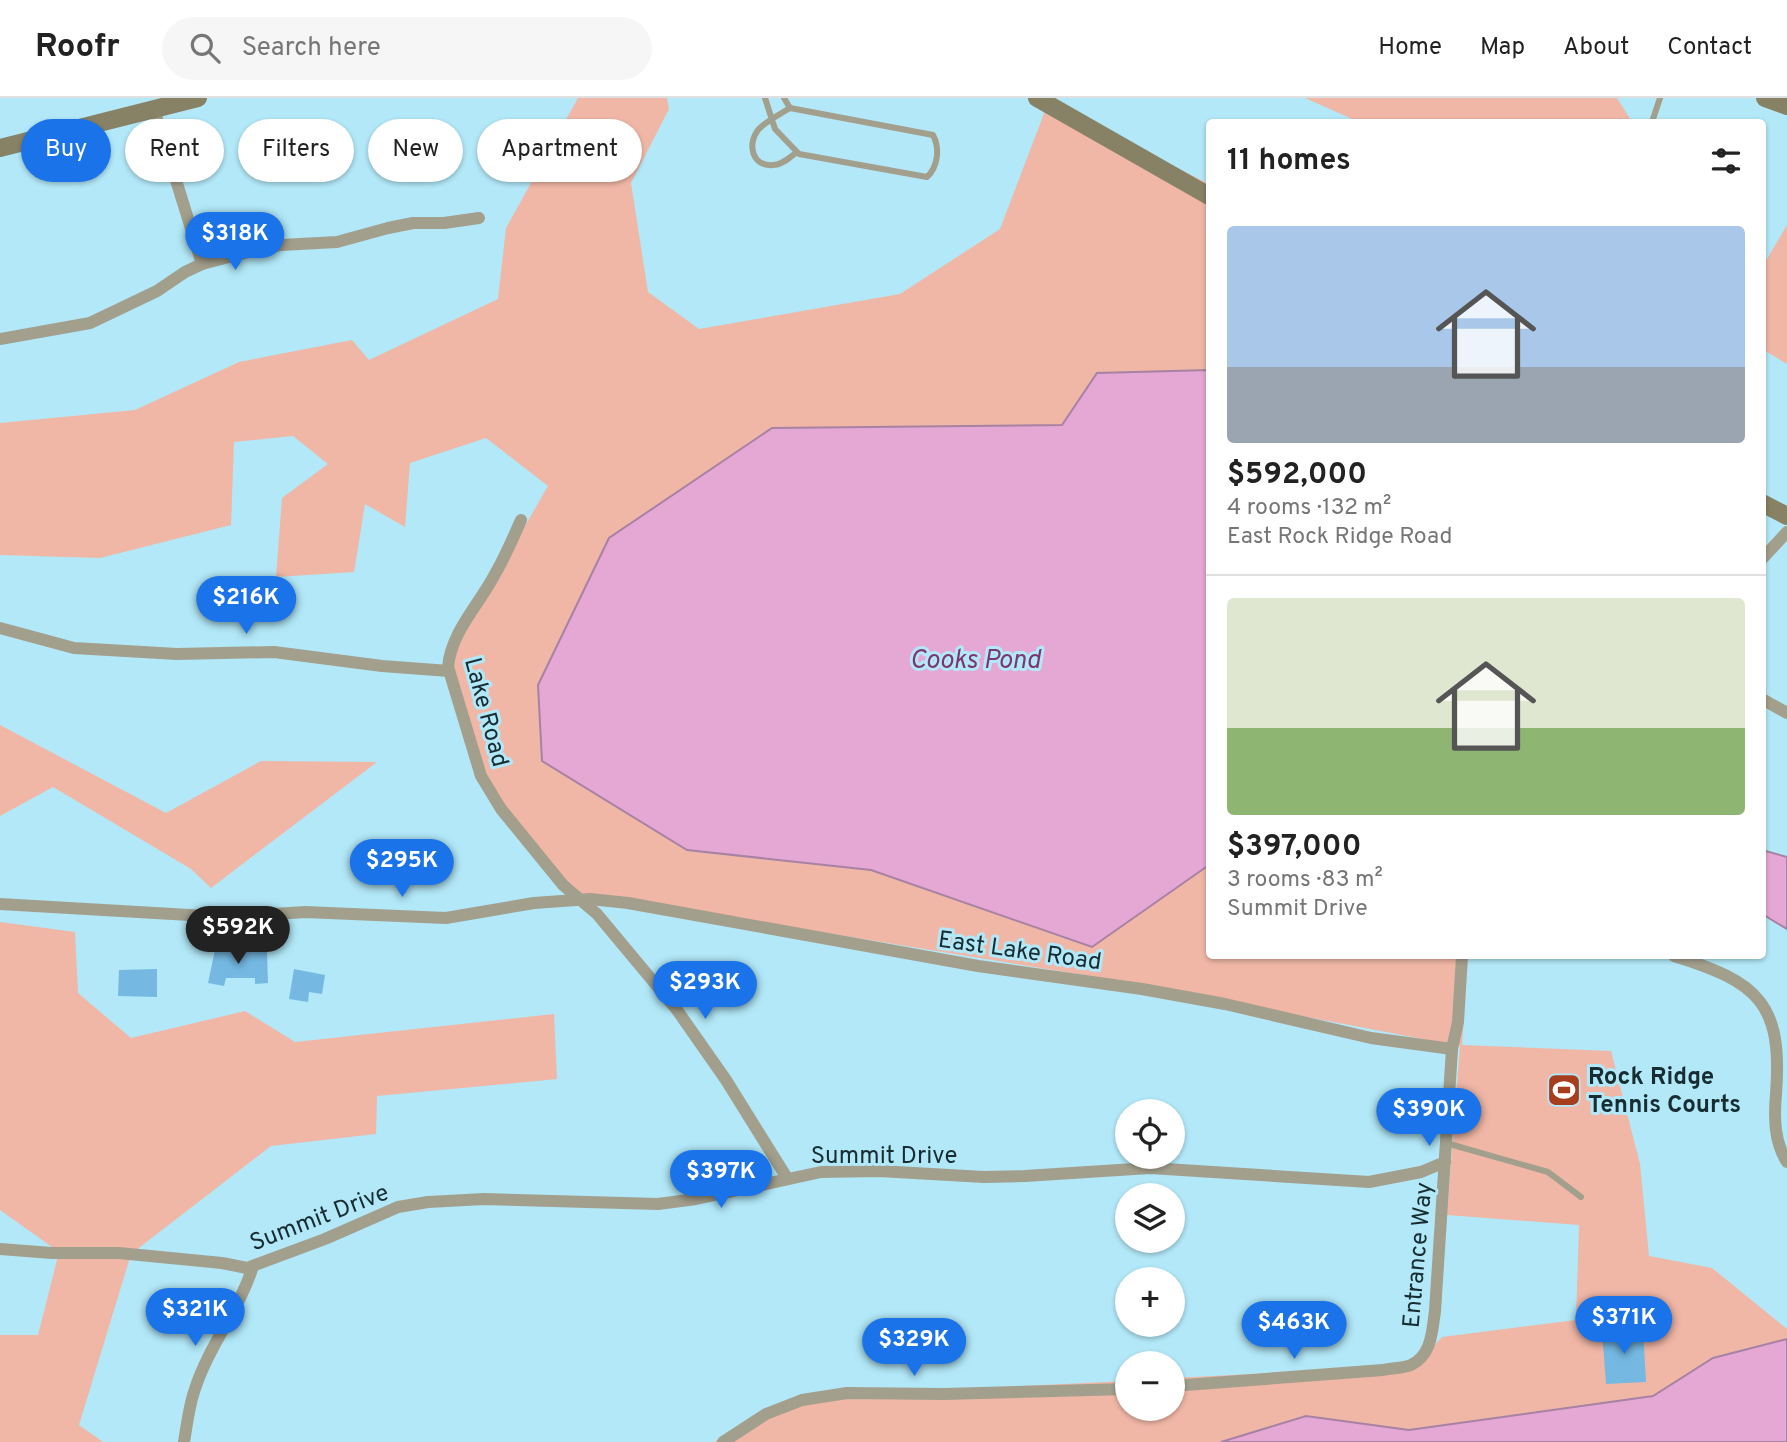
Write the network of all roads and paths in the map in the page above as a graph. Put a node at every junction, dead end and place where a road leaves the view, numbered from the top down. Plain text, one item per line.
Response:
1 (198, 98) edge
2 (765, 98) edge
3 (784, 98) edge
4 (1037, 98) edge
5 (1660, 98) edge
6 (1765, 98) edge
7 (1061, 104) edge
8 (1787, 106) edge
9 (790, 108) junction
10 (154, 109) junction
11 (772, 119) junction
12 (1653, 119) edge
13 (0, 148) edge
14 (797, 152) junction
15 (1206, 194) edge
16 (479, 218) dead end
17 (202, 264) junction
18 (0, 339) edge
19 (1766, 505) edge
20 (1787, 516) edge
21 (522, 520) dead end
22 (1787, 532) edge
23 (1766, 555) edge
24 (0, 628) edge
25 (449, 671) junction
26 (1766, 701) edge
27 (1787, 713) edge
28 (580, 900) junction
29 (0, 904) edge
30 (1462, 959) edge
31 (1682, 959) edge
32 (1452, 1049) junction
33 (1446, 1143) junction
34 (1445, 1162) junction
35 (1787, 1162) edge
36 (787, 1178) junction
37 (1580, 1197) dead end
38 (0, 1249) edge
39 (253, 1266) junction
40 (1185, 1385) edge
41 (1115, 1389) edge
42 (184, 1442) edge
43 (723, 1442) edge

1 - 10 street
2 - 11 lane
3 - 9 lane
4 - 7 street
5 - 12 lane
6 - 8 street
7 - 15 street
9 - 11 lane
9 - 14 lane
10 - 13 street
10 - 17 street
11 - 14 lane
11 - 14 lane
16 - 17 street
17 - 18 street
19 - 20 street
21 - 25 street, Lake Road
22 - 23 street
24 - 25 street
25 - 28 street, Lake Road
26 - 27 street
28 - 29 street, East Lake Road
28 - 32 street, East Lake Road
28 - 36 street, Lake Road
30 - 32 street, Entrance Way
31 - 35 street
32 - 33 street, Entrance Way
33 - 34 street, Entrance Way
33 - 37 lane
34 - 36 street, Summit Drive
34 - 40 street, Entrance Way
36 - 39 street, Summit Drive
38 - 39 street, Summit Drive
39 - 42 street
41 - 43 street

